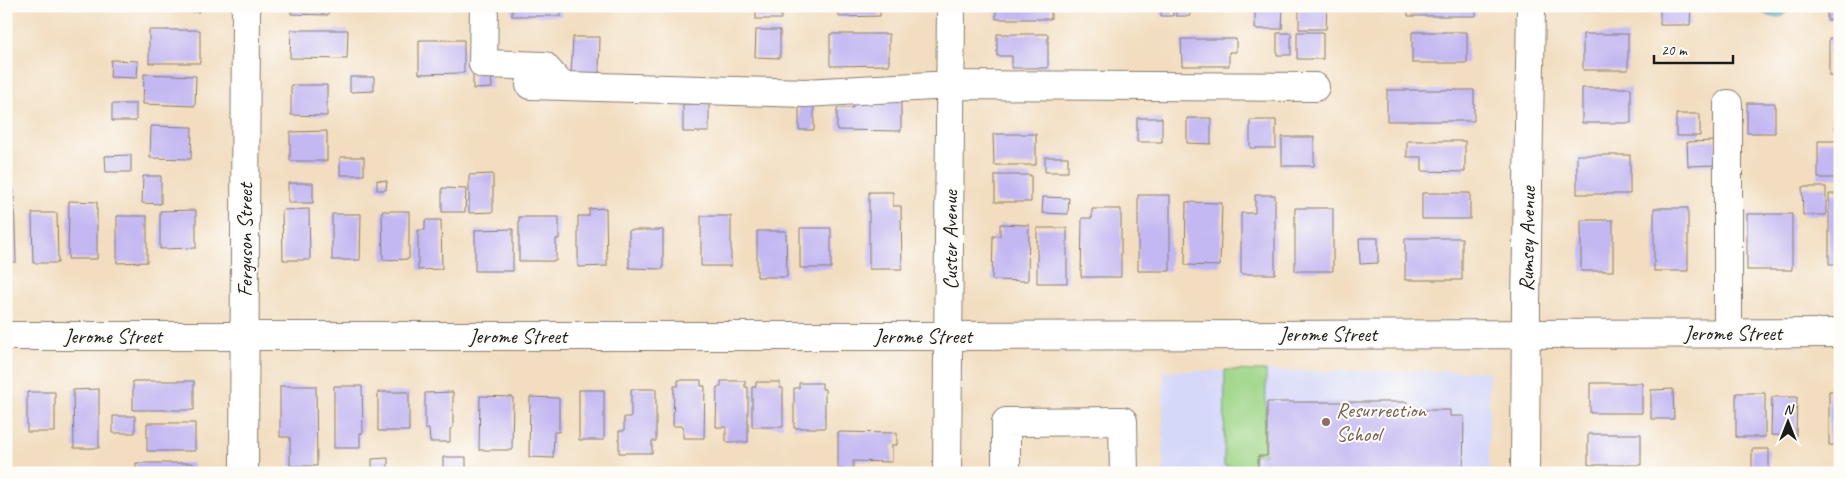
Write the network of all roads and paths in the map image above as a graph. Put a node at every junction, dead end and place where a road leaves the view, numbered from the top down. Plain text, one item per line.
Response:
1 (246, 6) edge
2 (484, 6) edge
3 (951, 6) edge
4 (1531, 6) edge
5 (951, 84) junction
6 (530, 85) dead end
7 (562, 86) junction
8 (1315, 87) dead end
9 (1728, 104) dead end
10 (1526, 333) junction
11 (1728, 333) junction
12 (1840, 333) edge
13 (6, 336) edge
14 (244, 336) junction
15 (950, 336) junction
16 (244, 473) edge
17 (947, 473) edge
18 (1006, 473) edge
19 (1124, 473) edge
20 (1525, 473) edge

1 - 14 street, Ferguson Street
2 - 7 street
3 - 5 street, Custer Avenue
4 - 10 street, Rumsey Avenue
5 - 7 street
5 - 8 street
5 - 15 street, Custer Avenue
6 - 7 street
9 - 11 street
10 - 11 street, Jerome Street
10 - 15 street, Jerome Street
10 - 20 street, Rumsey Avenue
11 - 12 street, Jerome Street
13 - 14 street, Jerome Street
14 - 15 street, Jerome Street
14 - 16 street, Ferguson Street
15 - 17 street, Custer Avenue
18 - 19 street

